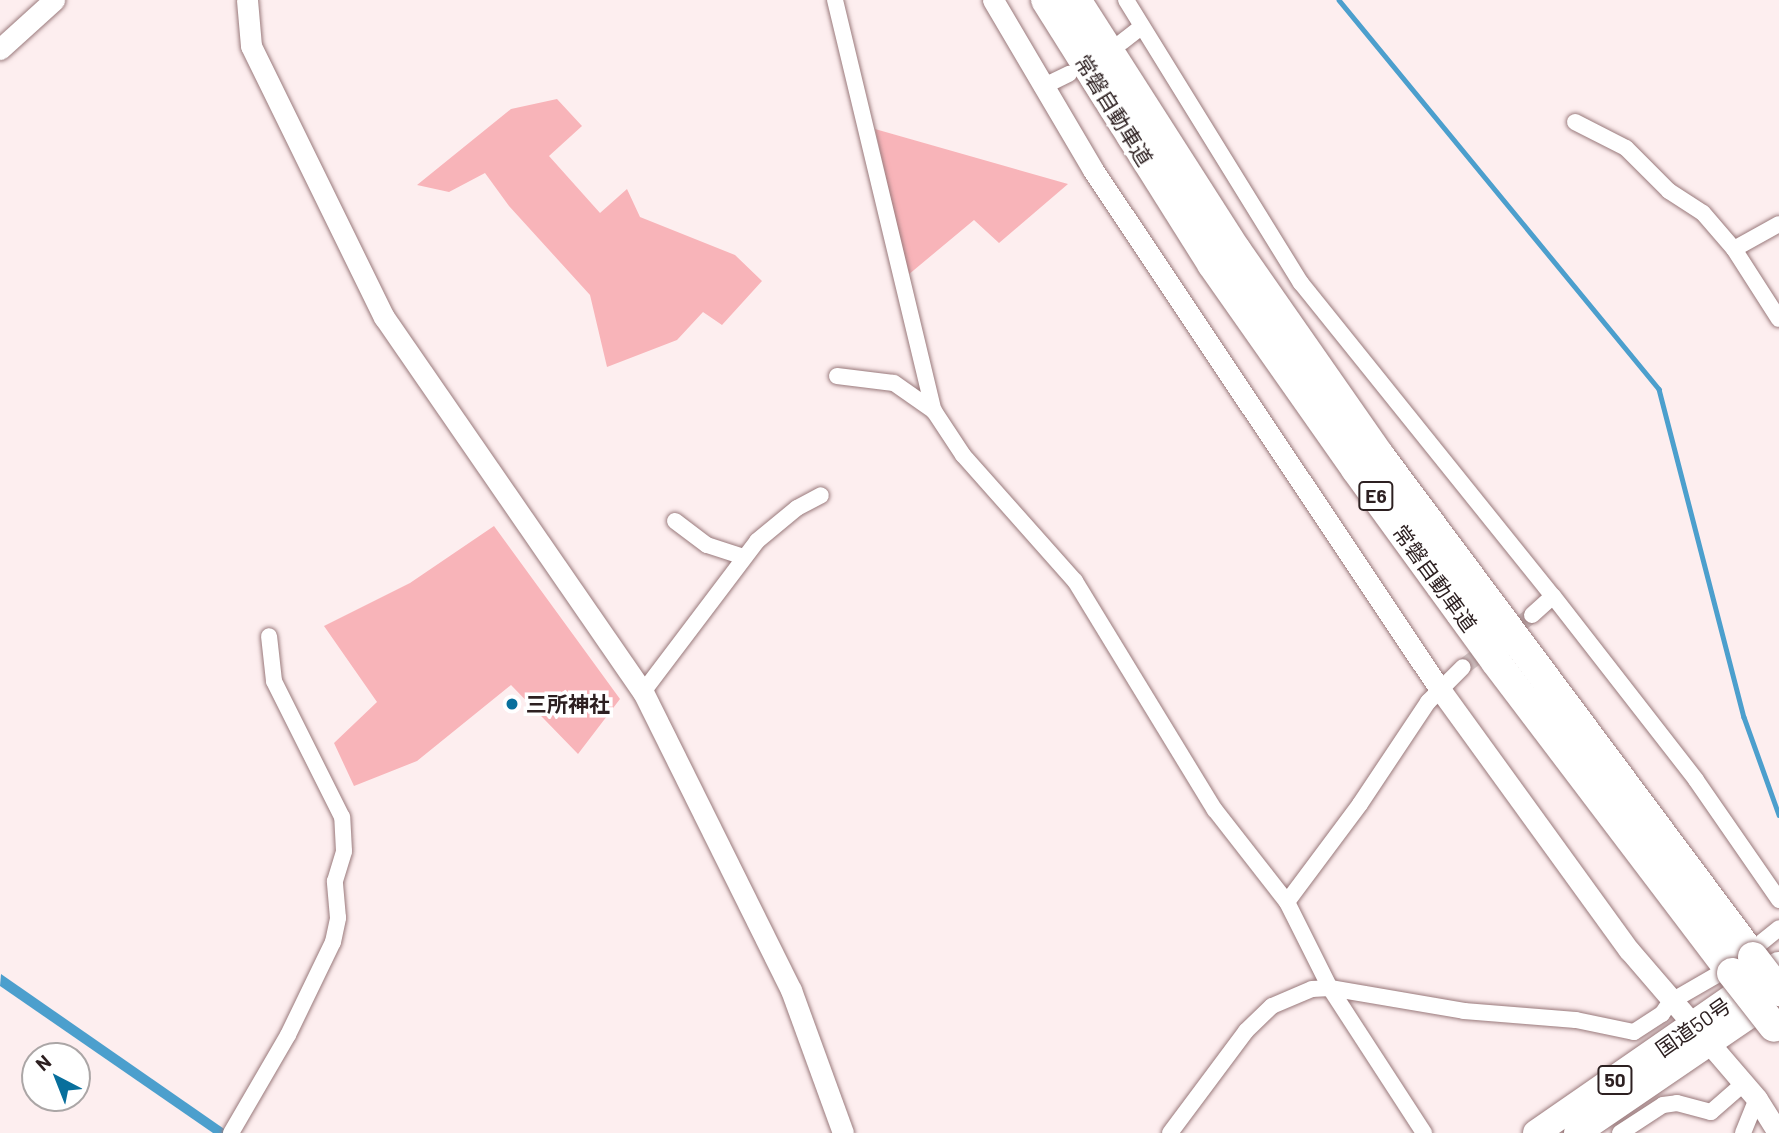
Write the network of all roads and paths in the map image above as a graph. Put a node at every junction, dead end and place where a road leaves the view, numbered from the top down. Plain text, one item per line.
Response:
1 (54, 0) edge
2 (247, 0) edge
3 (835, 0) edge
4 (993, 0) edge
5 (1046, 0) edge
6 (1076, 0) edge
7 (1126, 0) edge
8 (1141, 27) junction
9 (1122, 42) dead end
10 (0, 50) edge
11 (1069, 74) dead end
12 (1042, 87) junction
13 (1575, 121) dead end
14 (1779, 224) edge
15 (1734, 249) junction
16 (1779, 319) edge
17 (837, 376) dead end
18 (934, 411) junction
19 (821, 495) dead end
20 (675, 521) dead end
21 (743, 557) junction
22 (1553, 596) junction
23 (1532, 615) tunnel mouth
24 (269, 636) dead end
25 (1463, 667) tunnel mouth
26 (1439, 688) junction
27 (643, 692) junction
28 (1779, 900) edge
29 (1287, 902) junction
30 (1779, 928) edge
31 (1748, 963) edge
32 (1330, 988) junction
33 (1779, 993) edge
34 (1670, 1002) junction
35 (1777, 1030) edge
36 (1702, 1035) junction
37 (1761, 1100) edge
38 (231, 1133) edge
39 (843, 1133) edge
40 (1170, 1133) edge
41 (1424, 1133) edge
42 (1536, 1133) edge
43 (1577, 1133) edge
44 (1620, 1133) edge
45 (1743, 1133) edge
46 (1778, 1133) edge

1 - 10 street
2 - 27 street
3 - 18 street
4 - 12 street
5 - 31 highway, 常磐自動車道 / E6
6 - 31 highway, 常磐自動車道 / E6
7 - 8 street
8 - 9 street
8 - 22 street
11 - 12 street
12 - 26 street
13 - 15 street
14 - 15 street
15 - 16 street
17 - 18 street
18 - 29 street
19 - 21 street
20 - 21 street
21 - 27 street
22 - 23 street
22 - 28 street
24 - 38 street
25 - 26 street
26 - 29 street
26 - 34 street
27 - 39 street
29 - 32 street
30 - 31 street
31 - 33 highway, 常磐自動車道 / E6, bridge
31 - 34 street
31 - 35 highway, 常磐自動車道 / E6, bridge
31 - 36 highway, 国道50号 / 50
32 - 34 street
32 - 40 street
32 - 41 street
33 - 36 highway, 国道50号 / 50
34 - 36 street
36 - 37 street
36 - 42 highway, 国道50号 / 50
36 - 43 highway, 国道50号 / 50
37 - 44 street
37 - 45 street
37 - 46 street

